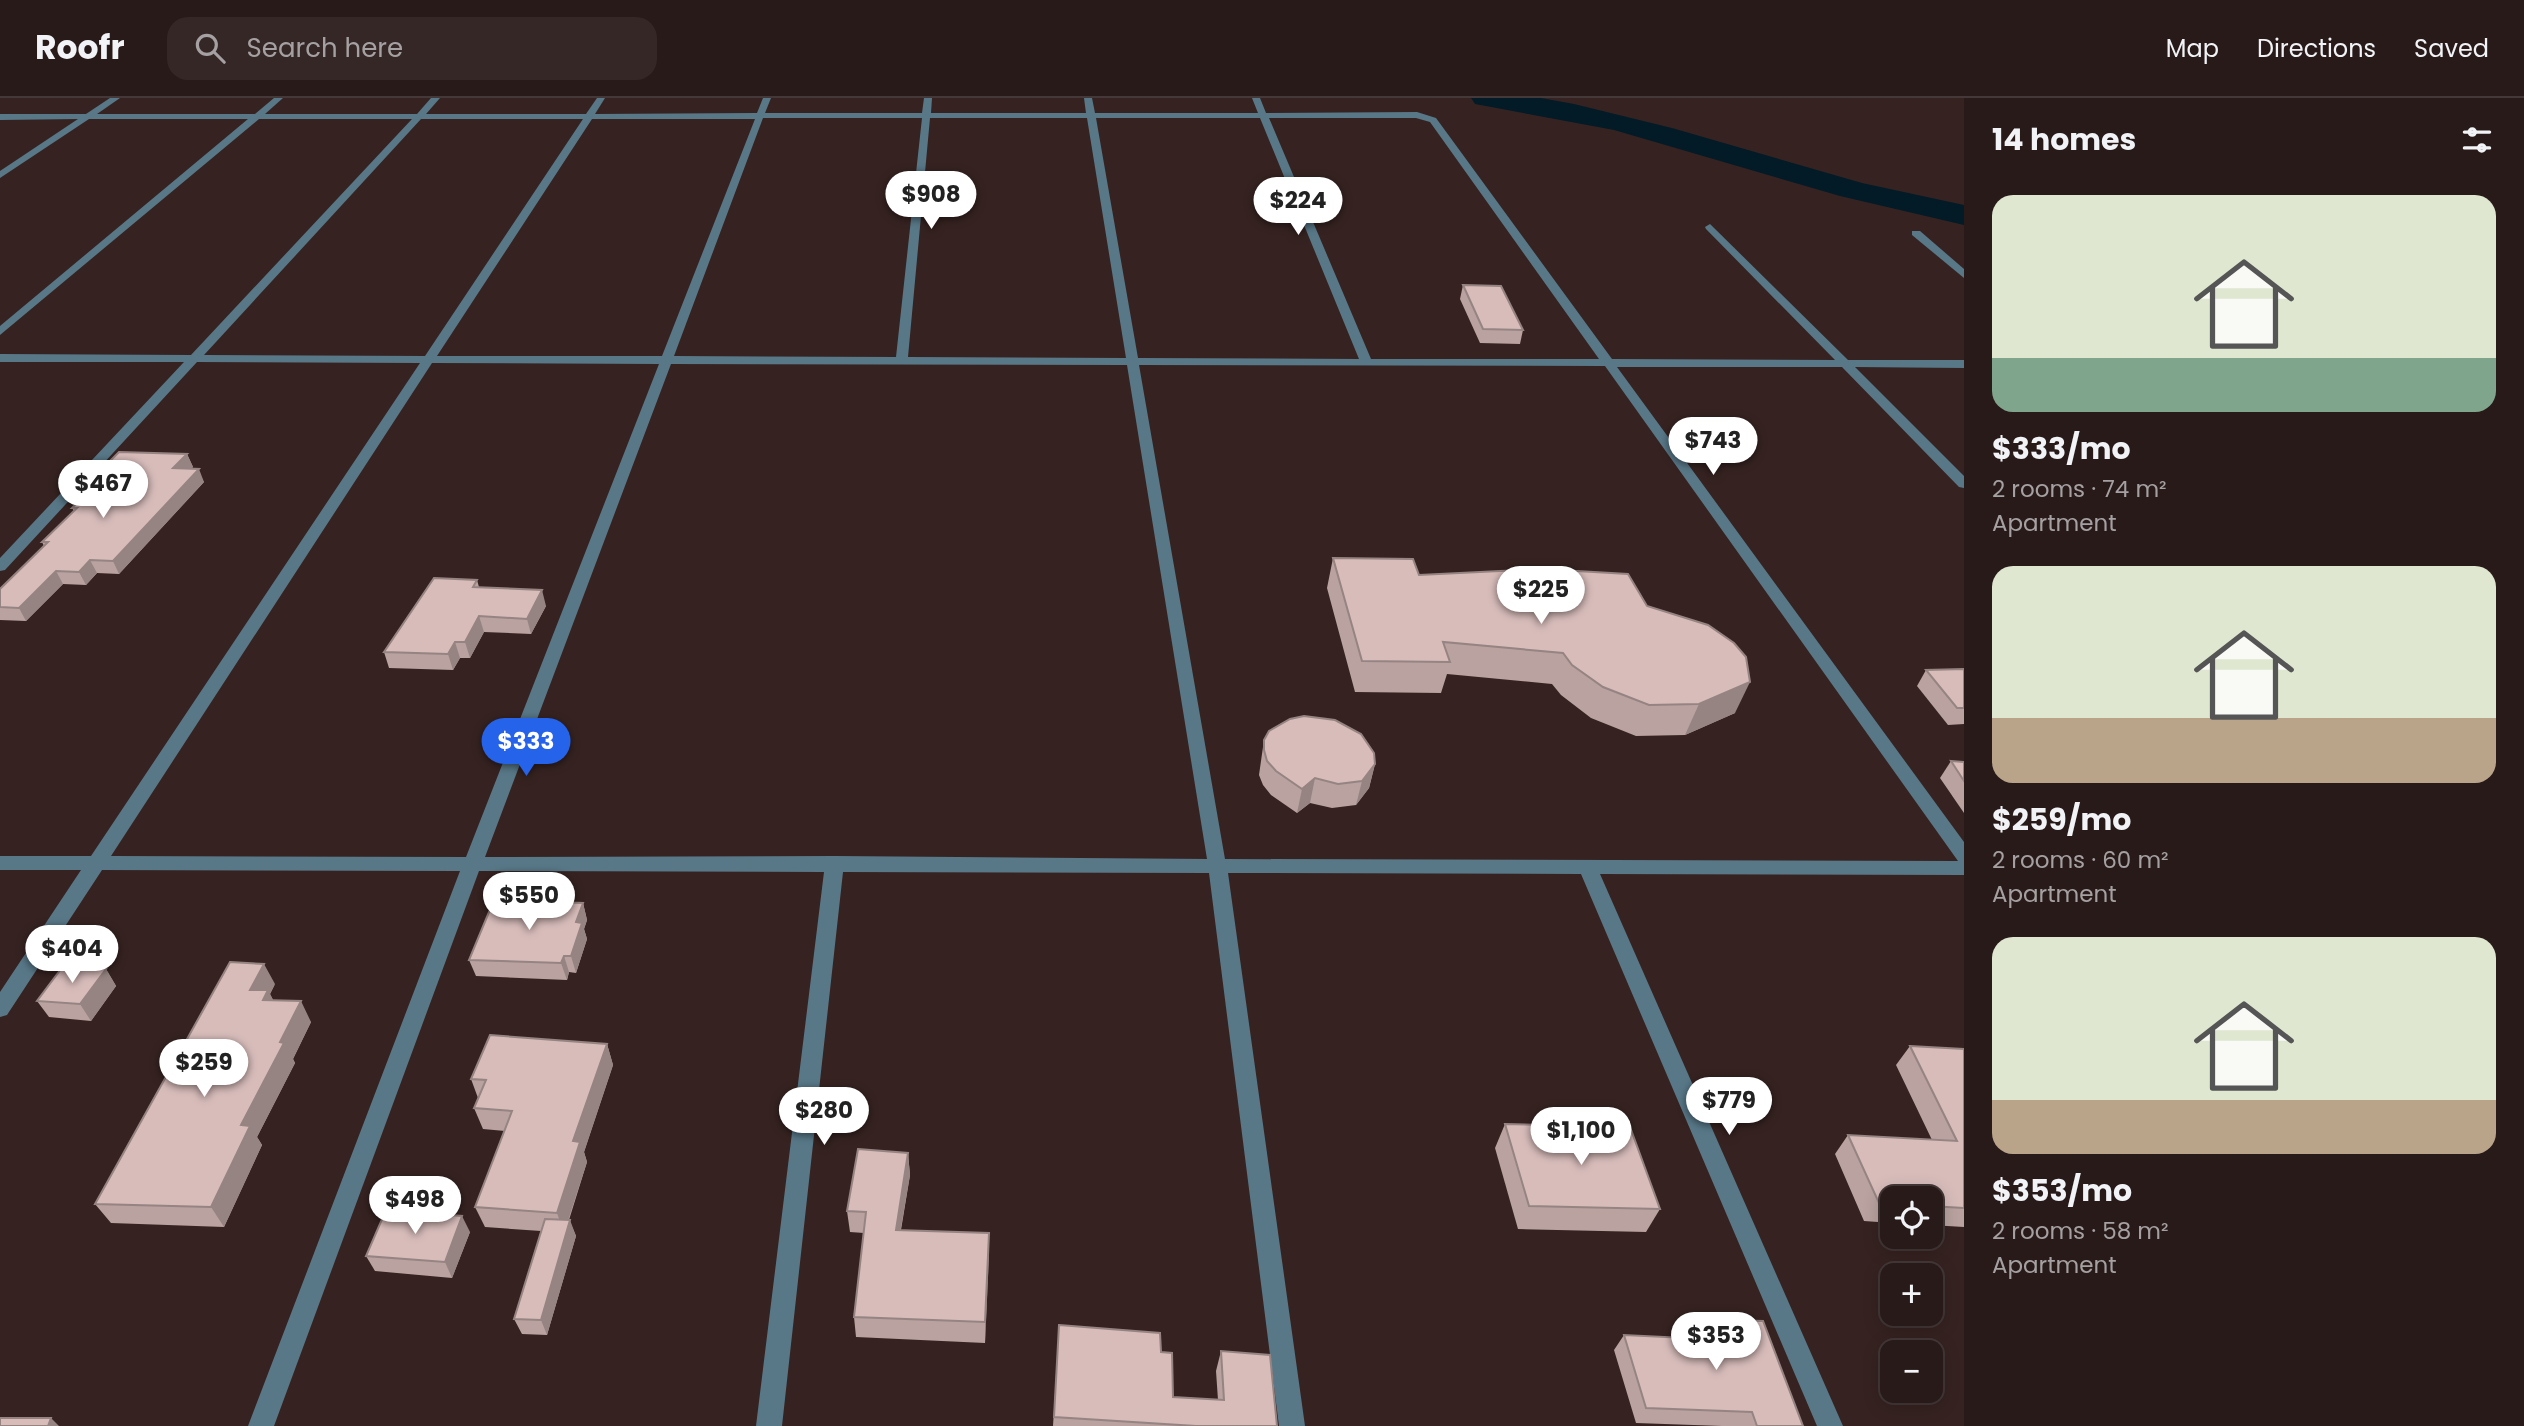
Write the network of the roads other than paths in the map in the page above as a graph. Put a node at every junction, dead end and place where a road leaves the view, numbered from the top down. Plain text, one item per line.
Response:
1 (116, 98) edge
2 (279, 98) edge
3 (436, 98) edge
4 (601, 98) edge
5 (767, 98) edge
6 (928, 98) edge
7 (1088, 98) edge
8 (1256, 98) edge
9 (1264, 115) junction
10 (0, 117) edge
11 (88, 117) junction
12 (257, 117) junction
13 (418, 117) junction
14 (588, 117) junction
15 (760, 117) junction
16 (926, 117) junction
17 (1091, 117) junction
18 (0, 175) edge
19 (1710, 226) dead end
20 (1916, 233) dead end
21 (1964, 275) edge
22 (0, 332) edge
23 (0, 358) edge
24 (192, 358) junction
25 (428, 359) junction
26 (666, 360) junction
27 (902, 361) junction
28 (1132, 362) junction
29 (1367, 363) junction
30 (1610, 364) junction
31 (1964, 364) edge
32 (1847, 365) junction
33 (1964, 484) edge
34 (0, 567) edge
35 (1964, 856) edge
36 (0, 863) edge
37 (94, 863) junction
38 (473, 863) junction
39 (835, 863) junction
40 (1217, 865) junction
41 (1587, 866) junction
42 (1964, 867) edge
43 (0, 1009) edge
44 (261, 1426) edge
45 (769, 1426) edge
46 (1292, 1426) edge
47 (1830, 1426) edge

1 - 11 street
2 - 12 street
3 - 13 street
4 - 14 street
5 - 15 street
6 - 16 street
7 - 17 street
8 - 9 street
9 - 17 street
9 - 29 street
9 - 30 street
10 - 11 street
11 - 12 street
11 - 18 street
12 - 13 street
12 - 22 street
13 - 14 street
13 - 24 street
14 - 15 street
14 - 25 street
15 - 16 street
15 - 26 street
16 - 17 street
16 - 27 street
17 - 28 street
19 - 32 street
20 - 21 street
23 - 24 street
24 - 25 street
24 - 34 street
25 - 26 street
25 - 37 street
26 - 27 street
26 - 38 street
27 - 28 street
28 - 29 street
28 - 40 street
29 - 30 street
30 - 32 street
30 - 35 street
31 - 32 street
32 - 33 street
36 - 37 street
37 - 38 street
37 - 43 street
38 - 39 street
38 - 44 street
39 - 40 street
39 - 45 street
40 - 41 street
40 - 46 street
41 - 42 street
41 - 47 street

